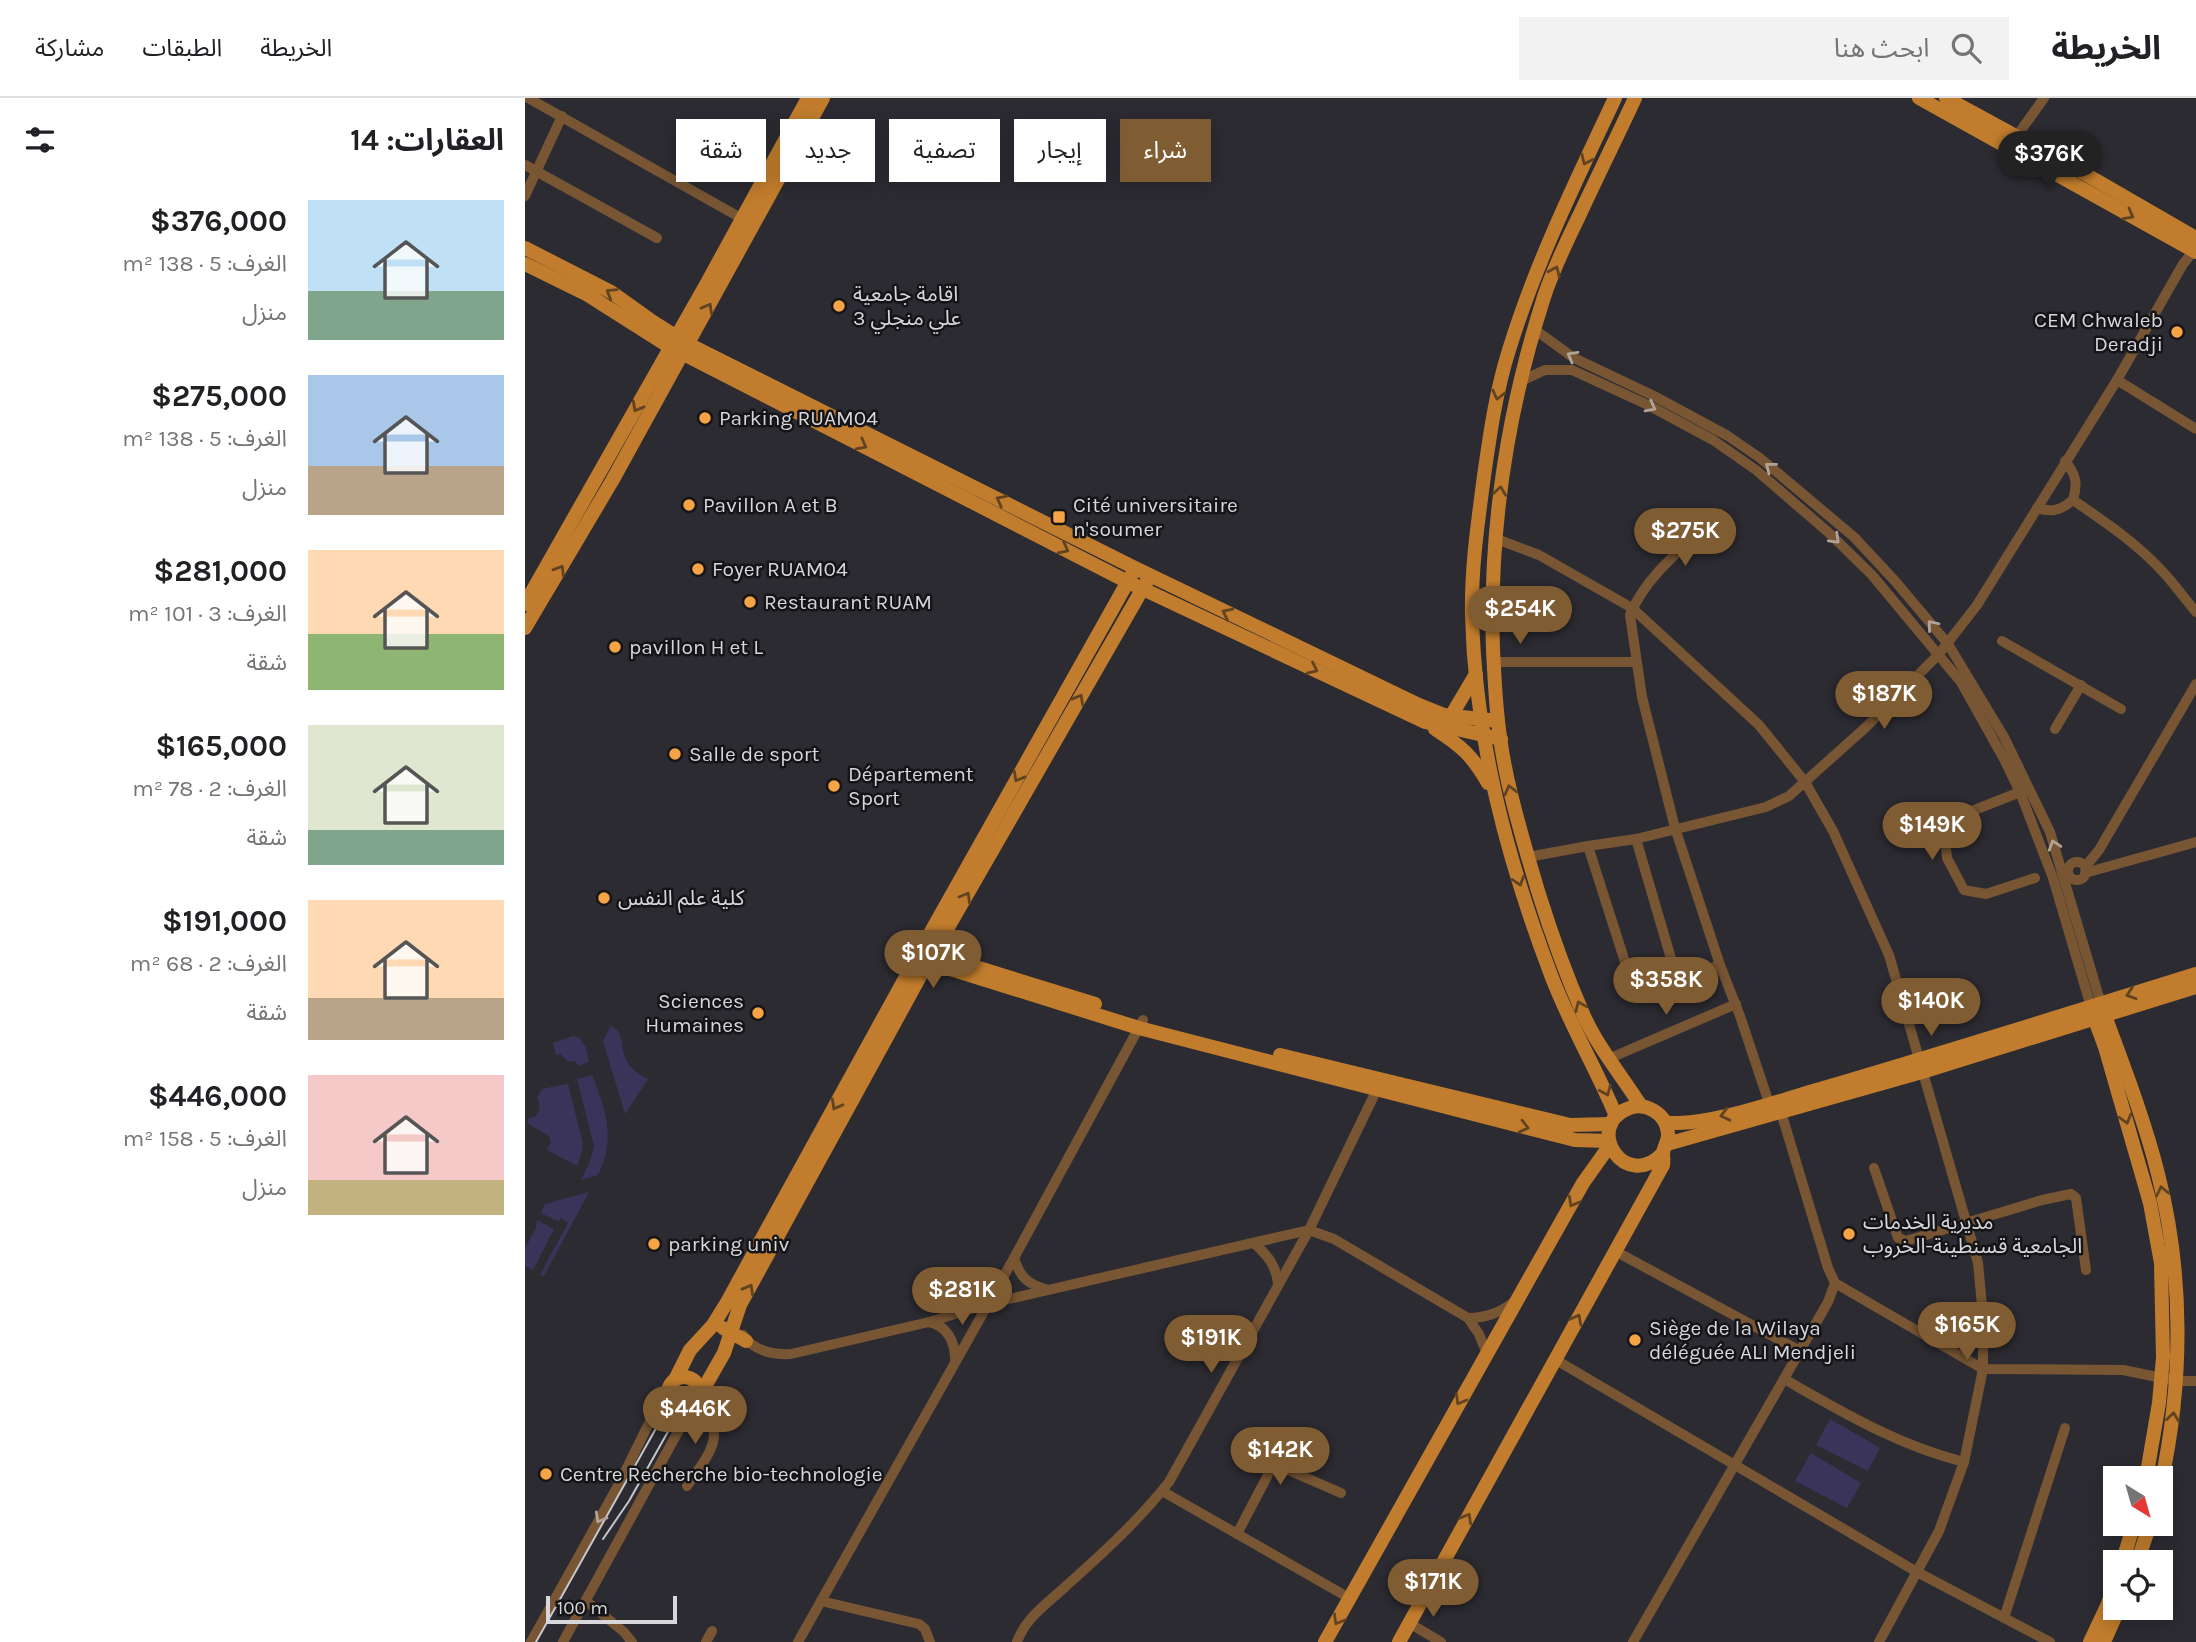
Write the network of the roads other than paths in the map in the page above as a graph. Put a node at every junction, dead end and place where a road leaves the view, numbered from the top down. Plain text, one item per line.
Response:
1 (528, 98) edge
2 (808, 98) edge
3 (823, 98) edge
4 (1615, 98) edge
5 (1635, 98) edge
6 (1919, 98) edge
7 (1946, 98) edge
8 (2044, 98) edge
9 (562, 116) junction
10 (2012, 143) junction
11 (525, 165) edge
12 (537, 171) junction
13 (525, 196) edge
14 (748, 222) junction
15 (657, 238) dead end
16 (2195, 247) edge
17 (525, 248) edge
18 (525, 264) edge
19 (1534, 329) junction
20 (679, 345) junction
21 (2117, 380) junction
22 (1521, 381) junction
23 (1676, 414) junction
24 (2196, 429) edge
25 (2066, 461) junction
26 (2073, 500) junction
27 (2037, 508) junction
28 (1720, 514) dead end
29 (1495, 538) junction
30 (1132, 575) junction
31 (1146, 582) junction
32 (525, 604) edge
33 (1632, 608) junction
34 (2196, 612) edge
35 (525, 628) edge
36 (2002, 641) dead end
37 (1948, 644) junction
38 (1285, 648) junction
39 (1939, 654) junction
40 (1494, 662) junction
41 (1635, 662) junction
42 (1476, 673) junction
43 (2196, 684) edge
44 (2081, 685) junction
45 (2121, 709) dead end
46 (1446, 719) junction
47 (1480, 720) junction
48 (1499, 721) junction
49 (1425, 722) junction
50 (2055, 729) dead end
51 (1483, 736) junction
52 (1501, 739) junction
53 (1805, 782) junction
54 (2020, 792) junction
55 (1495, 794) junction
56 (1675, 828) junction
57 (1636, 839) junction
58 (2196, 842) edge
59 (1588, 846) junction
60 (1528, 856) junction
61 (2085, 870) junction
62 (2061, 875) junction
63 (2035, 878) dead end
64 (927, 956) junction
65 (1720, 965) junction
66 (2196, 974) edge
67 (1677, 979) junction
68 (2196, 987) edge
69 (1736, 1004) junction
70 (2098, 1011) junction
71 (1141, 1024) junction
72 (1608, 1059) junction
73 (1921, 1066) junction
74 (1380, 1085) junction
75 (1769, 1103) junction
76 (1641, 1106) junction
77 (1781, 1112) junction
78 (1613, 1120) junction
79 (1665, 1122) junction
80 (1609, 1143) junction
81 (1665, 1148) junction
82 (1874, 1168) dead end
83 (1966, 1223) junction
84 (1309, 1230) junction
85 (1254, 1243) junction
86 (1615, 1251) junction
87 (1014, 1258) junction
88 (2086, 1270) dead end
89 (1835, 1283) junction
90 (1278, 1285) junction
91 (1050, 1291) junction
92 (1518, 1299) junction
93 (987, 1304) junction
94 (1468, 1318) junction
95 (929, 1322) junction
96 (713, 1325) junction
97 (731, 1331) junction
98 (748, 1342) joint
99 (1800, 1351) junction
100 (1487, 1354) junction
101 (1556, 1360) junction
102 (955, 1362) junction
103 (1983, 1369) junction
104 (2161, 1378) junction
105 (1784, 1379) junction
106 (2177, 1381) junction
107 (2196, 1381) edge
108 (671, 1387) junction
109 (696, 1402) junction
110 (2065, 1428) dead end
111 (1964, 1462) junction
112 (1735, 1464) junction
113 (2148, 1466) edge
114 (2165, 1466) edge
115 (687, 1486) dead end
116 (1162, 1491) junction
117 (1341, 1493) dead end
118 (1237, 1534) junction
119 (1917, 1572) junction
120 (1351, 1599) junction
121 (586, 1601) junction
122 (821, 1601) junction
123 (2103, 1616) edge
124 (2004, 1618) junction
125 (2114, 1620) edge
126 (1409, 1623) junction
127 (712, 1631) dead end
128 (531, 1642) edge
129 (563, 1642) edge
130 (632, 1642) edge
131 (706, 1642) edge
132 (798, 1642) edge
133 (930, 1642) edge
134 (1017, 1642) edge
135 (1325, 1642) edge
136 (1399, 1642) edge
137 (1441, 1642) edge
138 (1633, 1642) edge
139 (1879, 1642) edge
140 (2050, 1642) edge
141 (2090, 1642) edge
142 (2104, 1642) edge

1 - 9 street
2 - 14 main road
3 - 14 main road
4 -> 42 main road
19 -> 5 main road
6 - 10 main road
7 - 10 main road
8 - 10 street
9 - 12 street
9 - 14 street
10 - 16 main road
11 - 12 street
12 - 13 street
12 - 15 street
14 - 20 main road
16 - 21 street
20 -> 17 main road
18 - 20 main road
19 - 22 main road
23 -> 19 street
20 - 30 main road
20 -> 32 main road
35 -> 20 main road
21 - 24 street
21 - 25 street
22 -> 23 street
29 -> 22 main road
37 -> 23 street
23 -> 39 street
25 - 26 street
25 - 27 street
26 - 27 street
26 - 34 street
27 - 37 street
28 - 33 street
29 - 33 street
29 - 40 main road
30 - 31 main road
30 -> 64 main road
31 - 38 main road
64 -> 31 main road
33 - 41 street
33 - 53 street
36 - 44 street
37 - 39 street
62 -> 37 street
38 - 46 main road
38 -> 49 main road
39 - 53 street
39 - 54 street
40 - 41 street
40 - 48 main road
41 - 56 street
42 - 46 main road
42 - 47 main road
43 - 61 street
44 - 45 street
44 - 50 street
46 - 47 main road
46 - 49 main road
46 - 51 main road
47 - 48 main road
47 - 51 main road
48 - 52 main road
49 - 55 main road
51 - 52 main road
51 - 55 main road
60 -> 52 main road
53 - 56 street
53 - 73 street
54 - 62 street
54 - 63 street
55 -> 78 main road
56 - 57 street
56 - 65 street
57 - 59 street
57 - 67 street
58 - 61 street
59 - 60 street
59 - 67 street
72 -> 60 main road
61 - 62 street
62 - 70 street
64 - 71 main road
64 -> 96 main road
97 -> 64 main road
65 - 67 street
65 - 69 street
66 -> 70 main road
68 - 70 main road
69 - 72 street
69 - 75 street
70 - 73 main road
70 -> 104 main road
106 -> 70 main road
71 - 74 main road
71 - 87 street
72 - 76 main road
73 - 75 main road
73 - 77 main road
73 - 83 street
74 - 78 main road
74 -> 80 main road
74 - 84 street
75 - 77 street
75 -> 79 main road
76 - 78 main road
76 - 79 main road
77 - 81 main road
77 - 89 street
78 - 80 main road
79 - 81 main road
80 - 81 main road
80 -> 92 main road
81 - 86 main road
82 - 83 street
83 - 88 street
83 - 103 street
84 - 85 street
84 - 90 street
84 - 94 street
85 - 90 street
85 - 91 street
86 - 99 street
101 -> 86 main road
87 - 91 street
87 - 93 street
89 - 99 street
89 - 103 street
90 - 116 street
91 - 93 street
92 - 94 street
92 - 100 main road
93 - 95 street
93 - 102 street
94 - 100 street
95 - 98 street
95 - 102 street
96 - 97 main road
96 - 108 main road
97 - 98 main road
97 - 109 main road
99 - 105 street
100 -> 120 main road
101 - 112 street
126 -> 101 main road
102 - 122 street
103 - 104 street
103 - 111 street
104 - 106 street
104 - 113 main road
105 - 111 street
105 - 112 street
106 - 107 street
114 -> 106 main road
108 - 109 main road
108 - 109 main road
108 -> 128 street
109 - 115 street
109 - 121 street
110 - 124 street
111 - 119 street
112 - 119 street
112 - 138 street
116 - 118 street
116 - 134 street
117 - 118 street
118 - 120 street
119 - 124 street
119 - 139 street
120 -> 135 main road
121 - 129 street
121 - 130 street
122 - 132 street
122 - 133 street
123 - 141 main road
124 - 140 street
125 - 142 main road
126 - 136 main road
126 - 137 street
127 - 131 street

